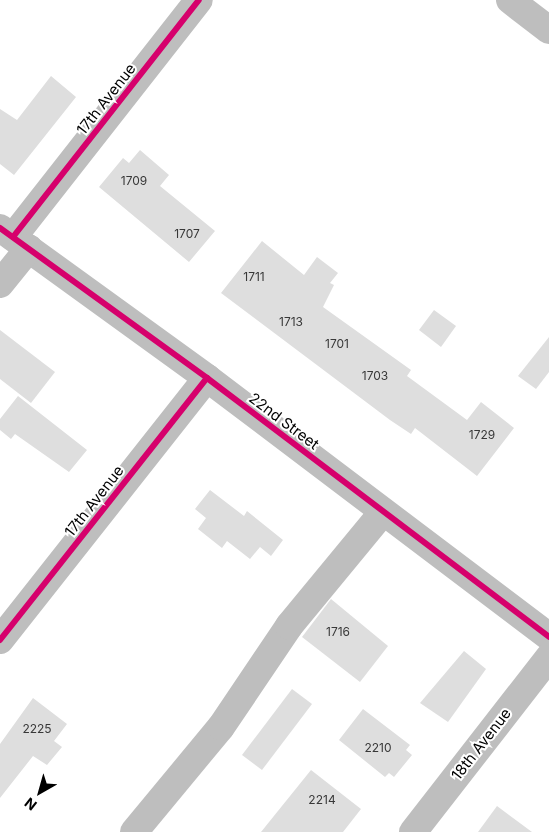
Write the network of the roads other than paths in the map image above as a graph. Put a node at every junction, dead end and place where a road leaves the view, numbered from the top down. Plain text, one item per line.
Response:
1 (199, 0) edge
2 (510, 0) edge
3 (549, 30) edge
4 (14, 238) edge
5 (0, 284) edge
6 (208, 378) junction
7 (384, 512) junction
8 (549, 637) edge
9 (0, 640) edge
10 (549, 657) edge
11 (134, 832) edge
12 (413, 832) edge

1 - 4 street, 17th Avenue
2 - 3 street
4 - 5 street, 17th Avenue
4 - 6 street, 22nd Street
6 - 7 street, 22nd Street
6 - 9 street, 17th Avenue
7 - 8 street, 22nd Street
7 - 11 street
10 - 12 street, 18th Avenue

